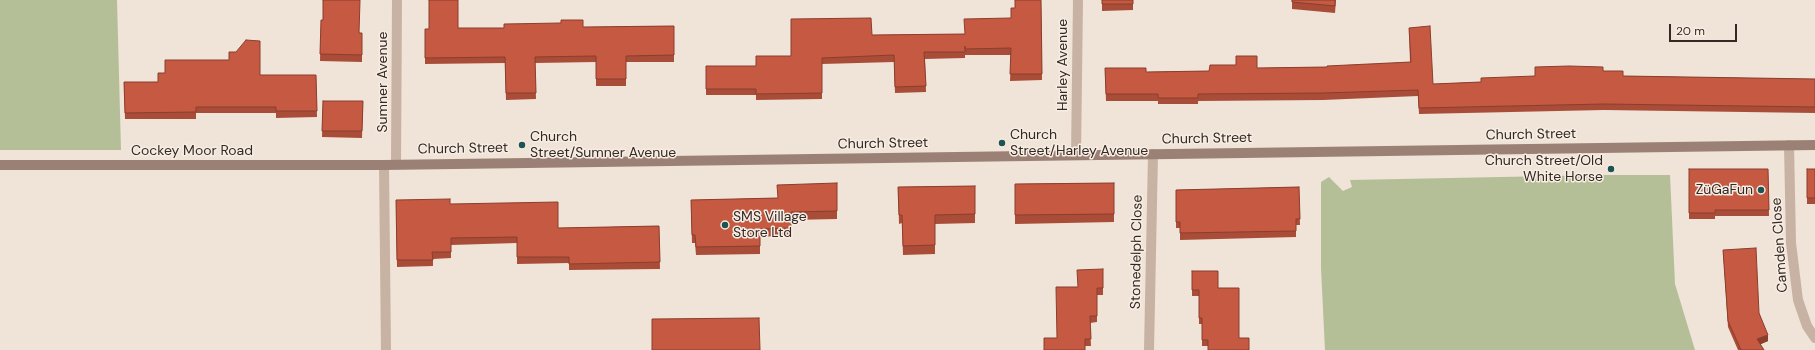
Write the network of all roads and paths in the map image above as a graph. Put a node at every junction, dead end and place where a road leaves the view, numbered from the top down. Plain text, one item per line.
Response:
1 (397, 0) edge
2 (1078, 0) edge
3 (1789, 145) junction
4 (1815, 145) edge
5 (1153, 154) junction
6 (1076, 155) junction
7 (396, 164) junction
8 (0, 165) edge
9 (384, 165) junction
10 (1815, 338) edge
11 (386, 350) edge
12 (1149, 350) edge

1 - 7 street, Sumner Avenue
2 - 6 street, Harley Avenue
3 - 4 main road, Church Street
3 - 5 main road, Church Street
3 - 10 street, Camden Close
5 - 6 main road, Church Street
5 - 12 street, Stonedelph Close
6 - 7 main road, Church Street
7 - 9 main road, Church Street
8 - 9 main road, Cockey Moor Road
9 - 11 street

